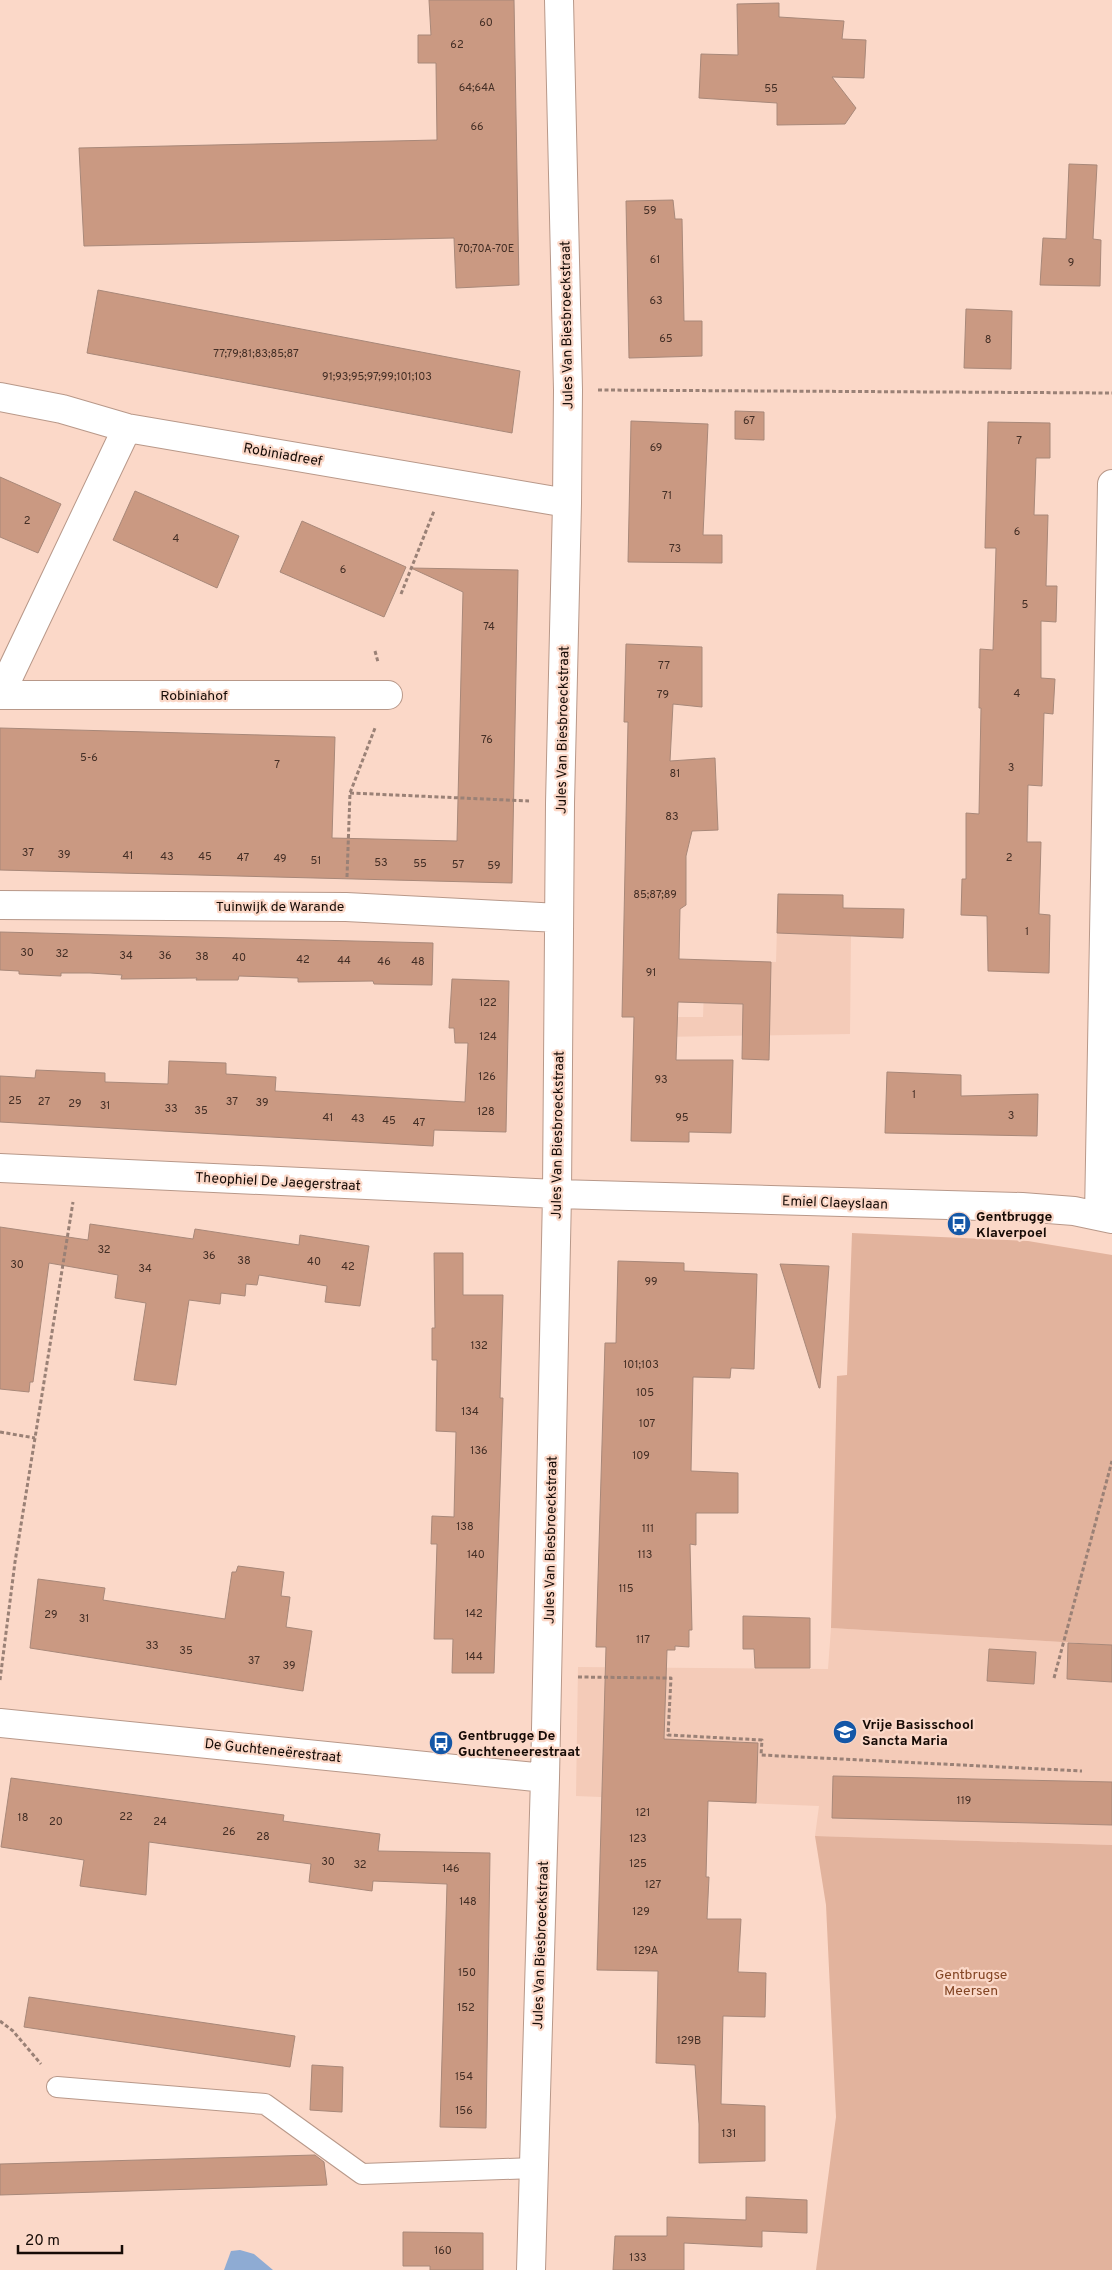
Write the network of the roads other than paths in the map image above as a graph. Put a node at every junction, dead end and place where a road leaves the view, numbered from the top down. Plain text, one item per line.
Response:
1 (558, 0) edge
2 (0, 397) edge
3 (127, 428) junction
4 (1112, 484) edge
5 (567, 503) junction
6 (0, 695) edge
7 (388, 695) road end
8 (0, 905) edge
9 (559, 918) junction
10 (0, 1168) edge
11 (557, 1194) junction
12 (1106, 1217) edge
13 (0, 1723) edge
14 (545, 1778) junction
15 (57, 2086) road end
16 (534, 2168) junction
17 (531, 2270) edge

1 - 5 street, Jules Van Biesbroeckstraat
2 - 3 street, Robiniadreef
3 - 5 street, Robiniadreef
3 - 6 street, Robiniahof
4 - 12 street
5 - 9 street, Jules Van Biesbroeckstraat
6 - 7 street, Robiniahof
8 - 9 street, Tuinwijk de Warande
9 - 11 street, Jules Van Biesbroeckstraat
10 - 11 street, Theophiel De Jaegerstraat
11 - 12 street, Emiel Claeyslaan
11 - 14 street, Jules Van Biesbroeckstraat
13 - 14 street, De Guchteneërestraat
14 - 16 street, Jules Van Biesbroeckstraat
15 - 16 lane
16 - 17 street, Jules Van Biesbroeckstraat

